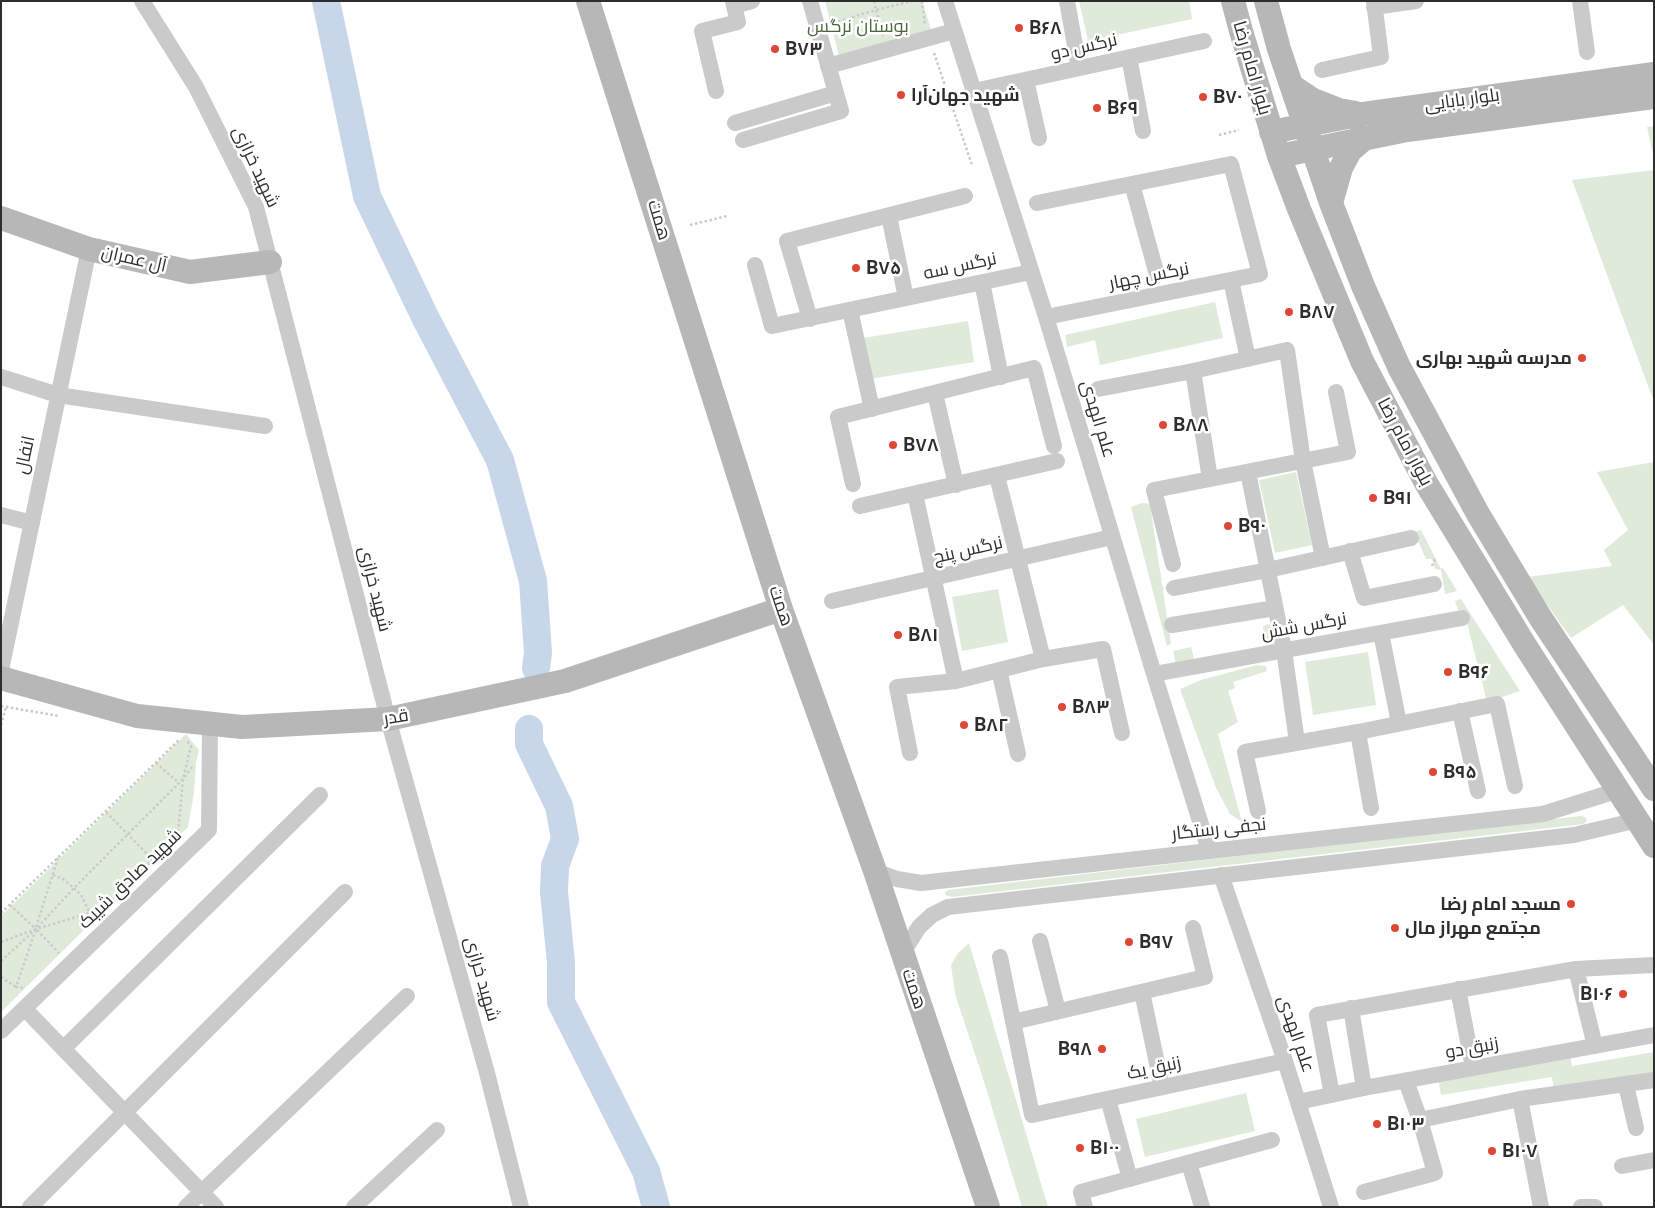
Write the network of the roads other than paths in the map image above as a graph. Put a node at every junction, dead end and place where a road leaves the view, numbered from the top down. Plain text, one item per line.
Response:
1 (142, 1) edge
2 (588, 1) edge
3 (752, 1) edge
4 (810, 1) edge
5 (945, 1) edge
6 (1066, 1) edge
7 (1234, 1) edge
8 (1266, 1) edge
9 (1416, 1) edge
10 (1580, 1) edge
11 (734, 4) edge
12 (1374, 4) edge
13 (954, 31) junction
14 (1204, 41) dead end
15 (1587, 52) dead end
16 (1129, 57) junction
17 (828, 66) junction
18 (1079, 68) junction
19 (1322, 70) dead end
20 (1654, 74) edge
21 (1026, 80) junction
22 (1292, 86) junction
23 (716, 91) dead end
24 (974, 92) junction
25 (836, 93) junction
26 (1654, 97) edge
27 (1363, 114) junction
28 (735, 123) dead end
29 (1306, 126) junction
30 (1143, 131) dead end
31 (1271, 132) junction
32 (1039, 138) dead end
33 (1364, 139) junction
34 (743, 140) dead end
35 (1313, 149) junction
36 (1279, 156) junction
37 (1132, 184) junction
38 (966, 196) dead end
39 (1037, 203) dead end
40 (1331, 203) junction
41 (889, 216) junction
42 (1, 218) edge
43 (89, 249) junction
44 (270, 262) junction
45 (755, 264) dead end
46 (1031, 272) junction
47 (1157, 275) dead end
48 (1231, 280) junction
49 (982, 282) junction
50 (906, 298) junction
51 (850, 310) junction
52 (1046, 318) junction
53 (810, 319) junction
54 (1248, 359) junction
55 (1193, 371) junction
56 (1, 377) edge
57 (1001, 377) junction
58 (1098, 388) dead end
59 (1336, 392) dead end
60 (935, 393) junction
61 (58, 395) junction
62 (872, 409) junction
63 (264, 426) dead end
64 (1303, 461) junction
65 (1248, 472) junction
66 (997, 476) junction
67 (1210, 479) junction
68 (854, 484) dead end
69 (956, 485) junction
70 (915, 494) junction
71 (860, 506) dead end
72 (1, 515) edge
73 (32, 523) junction
74 (1112, 537) junction
75 (1411, 538) dead end
76 (1350, 551) junction
77 (1323, 558) junction
78 (1018, 559) junction
79 (1173, 564) dead end
80 (1268, 570) junction
81 (933, 578) junction
82 (1434, 584) dead end
83 (1174, 588) dead end
84 (832, 601) dead end
85 (1275, 608) junction
86 (781, 609) junction
87 (1462, 618) dead end
88 (1172, 625) dead end
89 (1381, 633) junction
90 (1284, 650) junction
91 (1043, 660) junction
92 (1, 670) edge
93 (999, 670) junction
94 (1154, 674) junction
95 (1, 678) edge
96 (956, 681) junction
97 (1460, 711) junction
98 (388, 720) junction
99 (210, 723) junction
100 (1399, 723) junction
101 (1358, 732) junction
102 (1122, 733) dead end
103 (1297, 742) junction
104 (910, 754) dead end
105 (1018, 754) dead end
106 (1515, 786) dead end
107 (1654, 789) edge
108 (1619, 790) junction
109 (1478, 791) dead end
110 (320, 795) dead end
111 (1371, 808) dead end
112 (1258, 810) dead end
113 (1638, 820) junction
114 (1654, 846) edge
115 (1209, 850) junction
116 (875, 871) junction
117 (1220, 875) junction
118 (345, 892) dead end
119 (1192, 928) dead end
120 (1040, 941) dead end
121 (902, 954) junction
122 (1000, 957) dead end
123 (1654, 965) edge
124 (1576, 969) junction
125 (1458, 989) junction
126 (1142, 992) junction
127 (407, 996) dead end
128 (22, 1002) junction
129 (1351, 1008) junction
130 (1058, 1011) junction
131 (1013, 1022) junction
132 (1, 1031) edge
133 (1654, 1035) edge
134 (1595, 1046) junction
135 (63, 1049) junction
136 (1285, 1061) junction
137 (1473, 1068) junction
138 (1654, 1080) edge
139 (1406, 1081) junction
140 (1626, 1085) junction
141 (1162, 1087) junction
142 (1364, 1088) junction
143 (1332, 1095) junction
144 (1108, 1098) junction
145 (1520, 1099) junction
146 (1298, 1102) junction
147 (124, 1112) junction
148 (1420, 1120) junction
149 (1636, 1128) dead end
150 (437, 1130) dead end
151 (1272, 1140) dead end
152 (1654, 1160) edge
153 (1189, 1163) junction
154 (1622, 1166) dead end
155 (1130, 1179) junction
156 (201, 1192) junction
157 (1364, 1192) dead end
158 (30, 1207) edge
159 (186, 1207) edge
160 (216, 1207) edge
161 (354, 1207) edge
162 (521, 1207) edge
163 (988, 1207) edge
164 (1085, 1207) edge
165 (1202, 1207) edge
166 (1331, 1207) edge
167 (1541, 1207) edge
168 (1581, 1207) edge
169 (1595, 1207) edge

1 - 44 street, شهید خرازی
2 - 86 street, همت
3 - 11 street
4 - 17 street
5 - 13 street, علم الهدی
6 - 18 street
7 - 31 street, بلوار امام رضا
8 - 22 street, بلوار امام رضا
9 - 12 street
10 - 15 street
11 - 23 street
12 - 19 street
13 - 17 street
13 - 24 street, علم الهدی
14 - 16 street, نرگس دو
16 - 18 street, نرگس دو
16 - 30 street
17 - 25 street
18 - 21 street, نرگس دو
20 - 27 street, بلوار بابایی
21 - 24 street, نرگس دو
21 - 32 street
22 - 27 street
22 - 29 street, بلوار امام رضا
24 - 46 street, علم الهدی
25 - 28 street
25 - 34 street
26 - 33 street, بلوار بابایی
27 - 29 street, بلوار بابایی
27 - 33 street
29 - 31 street, بلوار بابایی
29 - 35 street, بلوار امام رضا
31 - 36 street, بلوار امام رضا
33 - 35 street, بلوار بابایی
33 - 40 street
35 - 36 street, بلوار بابایی
35 - 40 street, بلوار امام رضا
36 - 108 street, بلوار امام رضا
37 - 39 street
37 - 47 street
37 - 48 street, نرگس چهار
38 - 41 street
40 - 107 street, بلوار امام رضا
41 - 50 street
41 - 53 street
42 - 43 street, آل عمران
43 - 44 street, آل عمران
43 - 61 street, انفال
44 - 98 street, شهید خرازی
45 - 53 street, نرگس سه
46 - 49 street, نرگس سه
46 - 52 street, علم الهدی
48 - 52 street, نرگس چهار
48 - 54 street
49 - 50 street, نرگس سه
49 - 57 street
50 - 51 street, نرگس سه
51 - 53 street, نرگس سه
51 - 62 street
52 - 74 street, علم الهدی
54 - 55 street
54 - 64 street
55 - 58 street
55 - 67 street
56 - 61 street
57 - 60 street
57 - 66 street
59 - 64 street
60 - 62 street
60 - 69 street
61 - 63 street
61 - 73 street, انفال
62 - 68 street
64 - 65 street
64 - 77 street
65 - 67 street
65 - 80 street
66 - 69 street
66 - 78 street
67 - 79 street
69 - 70 street
70 - 71 street
70 - 81 street
72 - 73 street
73 - 92 street, انفال
74 - 78 street, نرگس پنج
74 - 94 street, علم الهدی
75 - 76 street
76 - 77 street
76 - 82 street
77 - 80 street
78 - 81 street, نرگس پنج
78 - 91 street
80 - 83 street
80 - 85 street
81 - 84 street, نرگس پنج
81 - 96 street
85 - 88 street
85 - 90 street
86 - 98 street, قدر
86 - 116 street, همت
87 - 89 street, نرگس شش
89 - 90 street, نرگس شش
89 - 100 street
90 - 94 street, نرگس شش
90 - 103 street
91 - 93 street
91 - 102 street
93 - 96 street
93 - 105 street
94 - 115 street, علم الهدی
95 - 99 street, قدر
96 - 104 street
97 - 100 street
97 - 106 street
97 - 109 street
98 - 99 street, قدر
98 - 162 street, شهید خرازی
99 - 128 street, شهید صادق شیبک
100 - 101 street
101 - 103 street
101 - 111 street
103 - 112 street
108 - 113 street, بلوار امام رضا
108 - 115 street, نجفی رستگار
110 - 135 street
113 - 114 street, بلوار امام رضا
113 - 117 street
115 - 116 street, نجفی رستگار
116 - 121 street, همت
117 - 121 street
117 - 136 street, علم الهدی
118 - 147 street
119 - 126 street
120 - 130 street
121 - 163 street, همت
122 - 131 street
123 - 124 street
124 - 125 street
124 - 134 street
125 - 129 street
125 - 137 street
126 - 130 street
126 - 141 street
127 - 156 street
128 - 132 street, شهید صادق شیبک
128 - 135 street
129 - 142 street
129 - 143 street
130 - 131 street
131 - 144 street, زنبق یک
133 - 134 street, زنبق دو
134 - 137 street, زنبق دو
135 - 147 street
136 - 141 street, زنبق یک
136 - 146 street, علم الهدی
137 - 139 street, زنبق دو
138 - 140 street
139 - 142 street, زنبق دو
139 - 148 street
140 - 145 street
140 - 149 street
141 - 144 street, زنبق یک
142 - 143 street, زنبق دو
143 - 146 street, زنبق دو
144 - 155 street
145 - 148 street
145 - 167 street
146 - 166 street, علم الهدی
147 - 156 street
147 - 158 street
148 - 157 street
150 - 161 street
151 - 153 street
152 - 154 street
153 - 155 street
153 - 165 street
155 - 164 street
156 - 159 street
156 - 160 street
168 - 169 street

